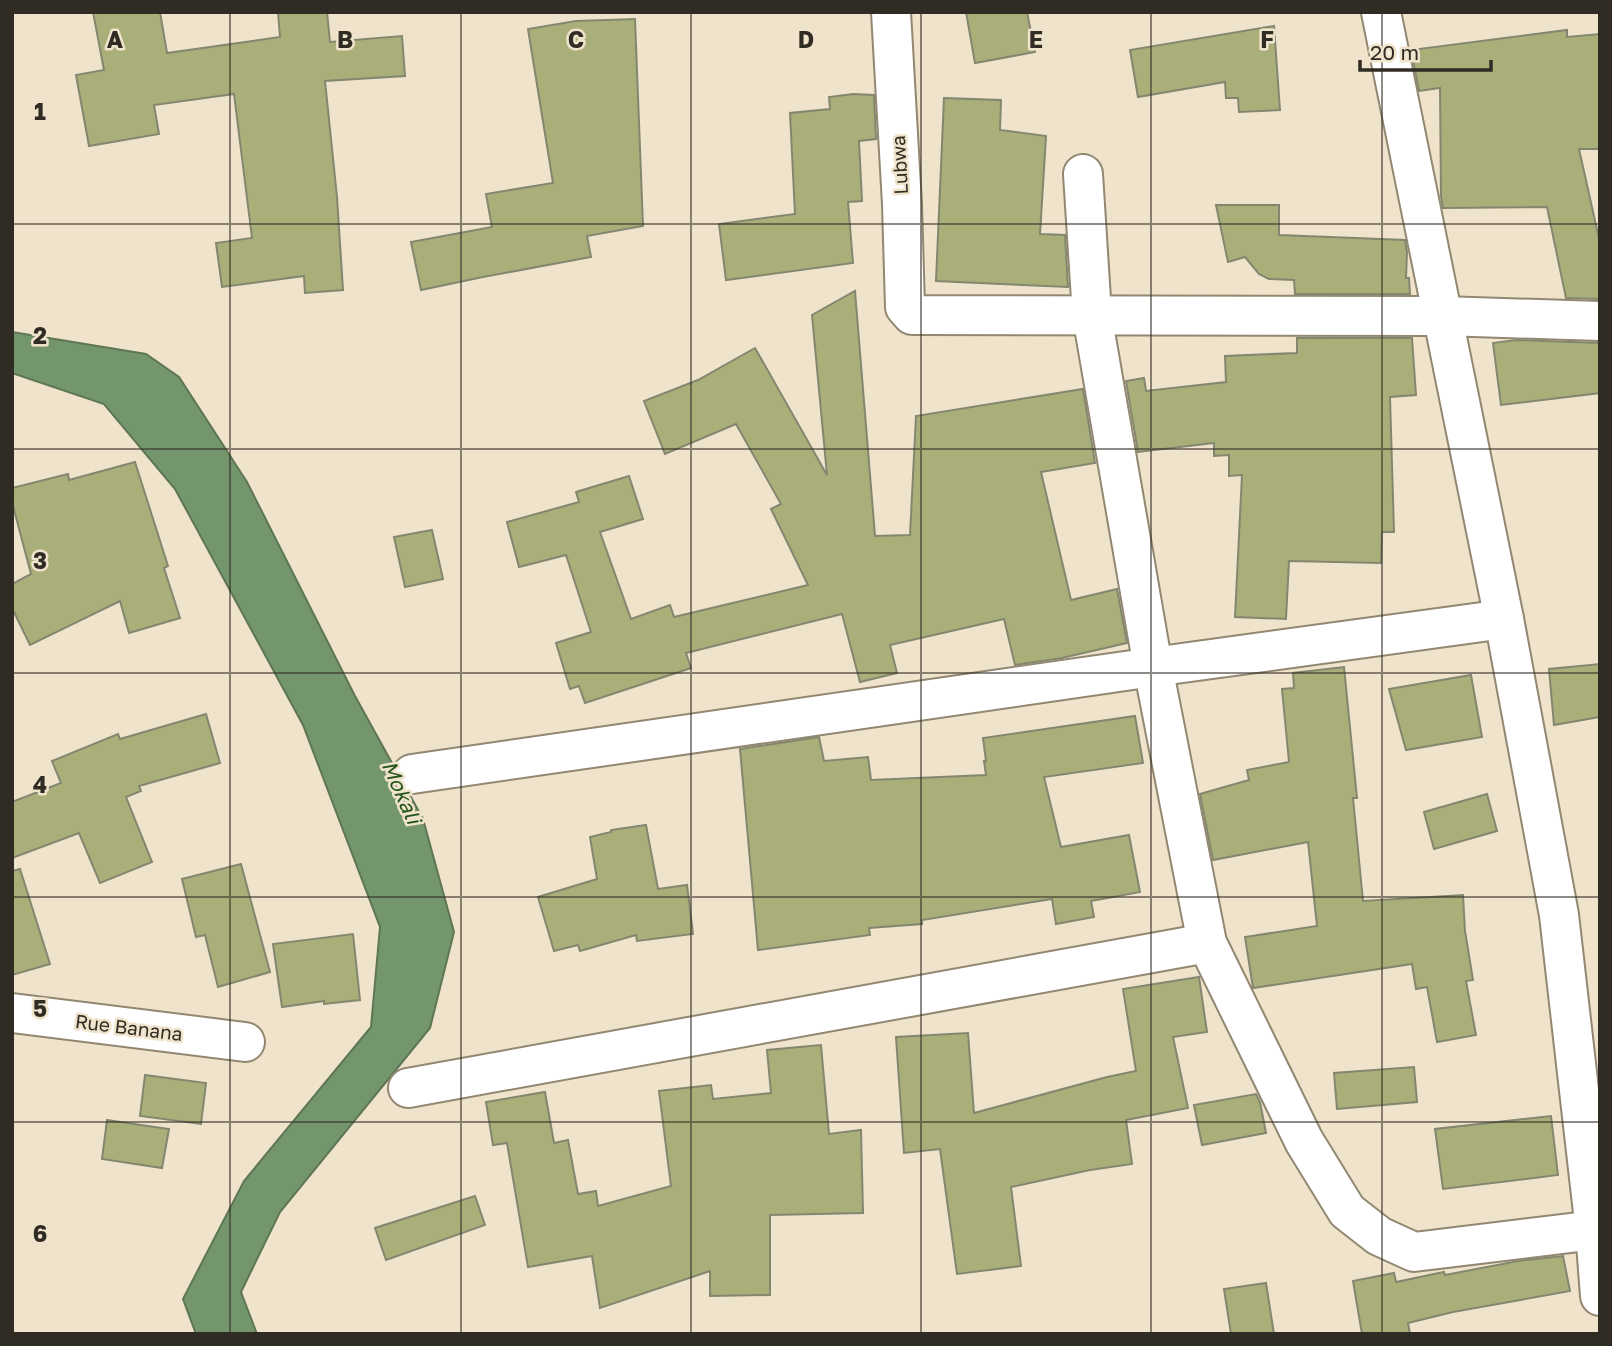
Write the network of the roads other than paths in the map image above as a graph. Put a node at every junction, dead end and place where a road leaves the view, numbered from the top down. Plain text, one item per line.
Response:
1 (891, 12) edge
2 (1381, 12) edge
3 (1083, 174) dead end
4 (1092, 315) junction
5 (1441, 316) junction
6 (1600, 321) edge
7 (1504, 619) junction
8 (1153, 667) junction
9 (412, 774) dead end
10 (1207, 943) junction
11 (12, 1013) edge
12 (245, 1042) dead end
13 (408, 1088) dead end
14 (1595, 1230) junction
15 (1600, 1296) edge

1 - 4 street, Lubwa
2 - 5 street
3 - 4 street
4 - 5 street
4 - 8 street
5 - 6 street
5 - 7 street
7 - 8 street
7 - 14 street
8 - 9 street
8 - 10 street
10 - 13 street
10 - 14 street
11 - 12 street, Rue Banana
14 - 15 street

